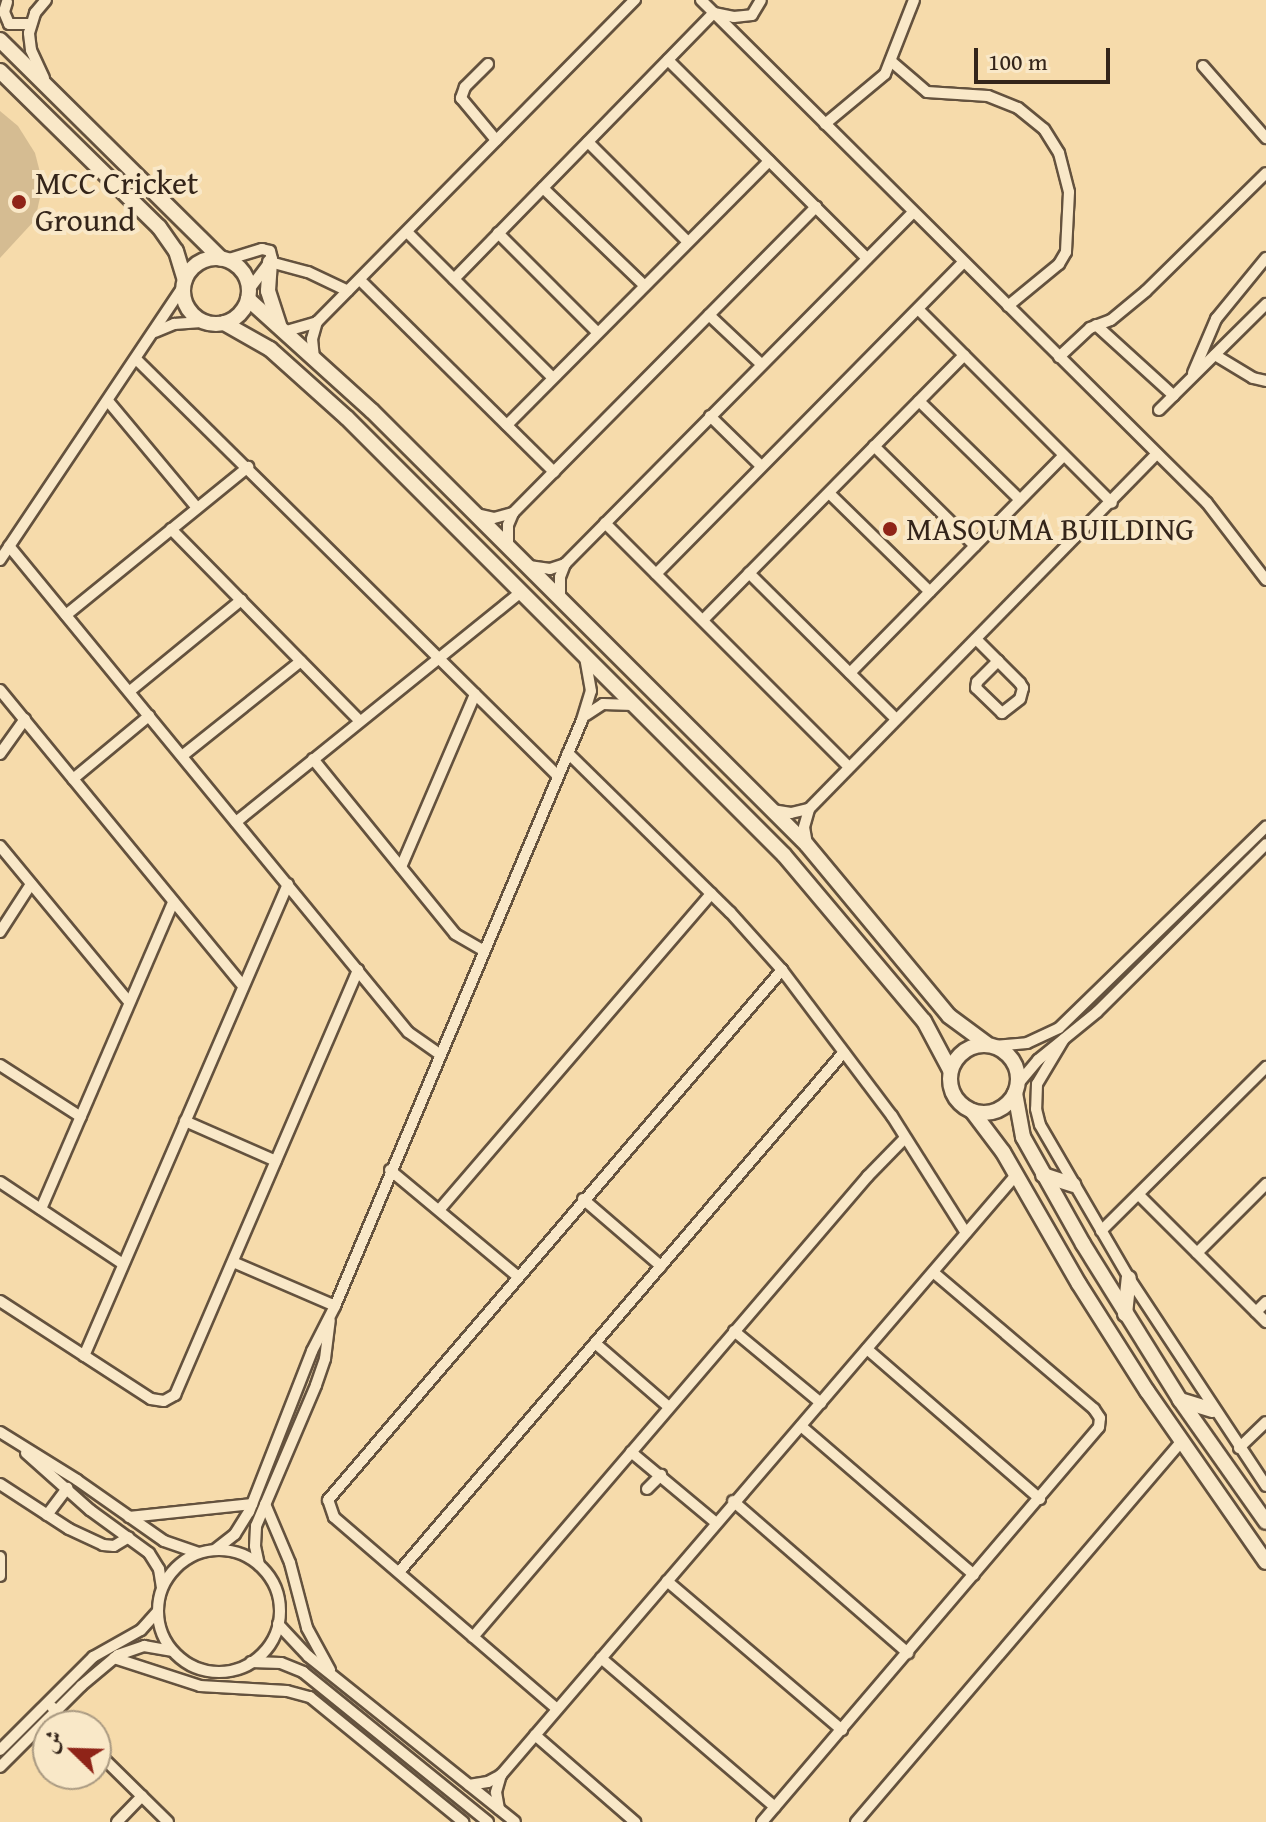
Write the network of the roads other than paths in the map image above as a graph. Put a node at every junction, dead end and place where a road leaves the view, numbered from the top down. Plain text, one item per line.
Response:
1 (46, 0) edge
2 (635, 0) edge
3 (701, 0) edge
4 (761, 0) edge
5 (914, 0) edge
6 (6, 1) edge
7 (714, 13) junction
8 (30, 24) junction
9 (0, 40) edge
10 (668, 60) junction
11 (892, 62) junction
12 (488, 64) dead end
13 (1203, 66) dead end
14 (0, 71) edge
15 (51, 90) junction
16 (825, 124) junction
17 (1266, 138) edge
18 (496, 140) junction
19 (588, 142) junction
20 (769, 161) junction
21 (1266, 173) edge
22 (543, 188) junction
23 (816, 207) junction
24 (913, 212) junction
25 (407, 232) junction
26 (498, 233) junction
27 (688, 242) junction
28 (867, 258) junction
29 (1266, 258) edge
30 (223, 259) junction
31 (270, 262) junction
32 (964, 262) junction
33 (454, 279) junction
34 (360, 280) junction
35 (184, 282) junction
36 (645, 286) junction
37 (348, 291) junction
38 (248, 295) junction
39 (1266, 304) edge
40 (1008, 306) junction
41 (918, 309) junction
42 (709, 315) junction
43 (205, 322) junction
44 (317, 322) junction
45 (224, 323) junction
46 (1096, 325) junction
47 (155, 332) junction
48 (283, 332) junction
49 (598, 333) junction
50 (964, 355) junction
51 (1215, 355) junction
52 (1059, 357) junction
53 (314, 358) junction
54 (136, 359) junction
55 (761, 364) junction
56 (1192, 377) junction
57 (553, 378) junction
58 (1266, 381) edge
59 (1174, 396) junction
60 (108, 401) junction
61 (919, 401) junction
62 (1159, 410) dead end
63 (710, 416) junction
64 (507, 425) junction
65 (874, 446) junction
66 (1157, 454) junction
67 (1064, 455) junction
68 (761, 466) junction
69 (248, 467) junction
70 (554, 472) junction
71 (829, 493) junction
72 (1020, 500) junction
73 (1112, 503) junction
74 (197, 508) junction
75 (475, 513) junction
76 (513, 513) junction
77 (605, 523) junction
78 (171, 529) junction
79 (508, 545) junction
80 (9, 546) junction
81 (975, 546) junction
82 (0, 560) edge
83 (565, 564) junction
84 (529, 566) junction
85 (749, 573) junction
86 (656, 574) junction
87 (1266, 580) edge
88 (521, 592) junction
89 (930, 592) junction
90 (560, 598) junction
91 (241, 600) junction
92 (66, 615) junction
93 (703, 620) junction
94 (976, 639) junction
95 (584, 655) junction
96 (439, 657) junction
97 (301, 661) junction
98 (998, 661) junction
99 (850, 673) junction
100 (0, 690) edge
101 (130, 691) junction
102 (475, 694) junction
103 (633, 705) junction
104 (149, 716) junction
105 (25, 719) junction
106 (896, 719) junction
107 (582, 720) junction
108 (360, 721) junction
109 (568, 753) junction
110 (0, 754) edge
111 (182, 756) junction
112 (313, 759) junction
113 (849, 767) junction
114 (558, 776) junction
115 (73, 779) junction
116 (809, 809) junction
117 (772, 810) junction
118 (236, 822) junction
119 (1266, 827) edge
120 (1266, 844) edge
121 (807, 845) junction
122 (0, 846) edge
123 (401, 867) junction
124 (31, 884) junction
125 (288, 884) junction
126 (711, 894) junction
127 (173, 902) junction
128 (0, 932) edge
129 (484, 951) junction
130 (358, 970) junction
131 (782, 970) junction
132 (243, 986) junction
133 (129, 1002) junction
134 (1064, 1039) junction
135 (990, 1045) junction
136 (844, 1052) junction
137 (440, 1054) junction
138 (0, 1065) edge
139 (1266, 1067) edge
140 (950, 1070) junction
141 (1016, 1089) junction
142 (972, 1111) junction
143 (81, 1117) junction
144 (185, 1121) junction
145 (905, 1138) junction
146 (276, 1161) junction
147 (390, 1170) junction
148 (1016, 1175) junction
149 (1043, 1175) junction
150 (0, 1182) edge
151 (1266, 1184) edge
152 (1073, 1185) junction
153 (1139, 1195) junction
154 (583, 1199) junction
155 (41, 1209) junction
156 (440, 1209) junction
157 (1101, 1231) junction
158 (966, 1233) junction
159 (1197, 1253) junction
160 (233, 1262) junction
161 (123, 1264) junction
162 (661, 1266) junction
163 (933, 1272) junction
164 (517, 1276) junction
165 (1129, 1278) junction
166 (0, 1301) edge
167 (1266, 1302) edge
168 (335, 1306) junction
169 (1256, 1312) junction
170 (1125, 1315) junction
171 (330, 1318) junction
172 (1266, 1322) edge
173 (734, 1331) junction
174 (595, 1343) junction
175 (867, 1349) junction
176 (84, 1356) junction
177 (1180, 1400) junction
178 (821, 1403) junction
179 (669, 1407) junction
180 (1213, 1410) junction
181 (1266, 1422) edge
182 (801, 1426) junction
183 (0, 1432) edge
184 (1181, 1442) junction
185 (16, 1443) junction
186 (1239, 1448) junction
187 (631, 1452) junction
188 (661, 1475) junction
189 (0, 1484) edge
190 (1266, 1486) edge
191 (67, 1488) junction
192 (647, 1489) dead end
193 (1040, 1499) junction
194 (733, 1501) junction
195 (252, 1504) junction
196 (265, 1504) junction
197 (47, 1515) junction
198 (129, 1517) junction
199 (715, 1522) junction
200 (1266, 1522) edge
201 (129, 1537) junction
202 (216, 1549) junction
203 (198, 1553) junction
204 (0, 1557) edge
205 (1266, 1562) edge
206 (259, 1565) junction
207 (399, 1572) junction
208 (974, 1575) junction
209 (0, 1576) edge
210 (667, 1581) junction
211 (162, 1587) junction
212 (158, 1611) junction
213 (278, 1624) junction
214 (473, 1637) junction
215 (172, 1651) junction
216 (908, 1653) junction
217 (114, 1658) junction
218 (601, 1658) junction
219 (251, 1662) junction
220 (333, 1675) junction
221 (52, 1707) junction
222 (557, 1709) junction
223 (55, 1710) edge
224 (842, 1730) junction
225 (535, 1735) junction
226 (0, 1750) edge
227 (0, 1767) edge
228 (112, 1767) edge
229 (501, 1775) junction
230 (469, 1785) junction
231 (142, 1796) junction
232 (775, 1807) junction
233 (499, 1809) junction
234 (117, 1822) edge
235 (168, 1822) edge
236 (463, 1822) edge
237 (488, 1822) edge
238 (515, 1822) edge
239 (635, 1822) edge
240 (762, 1822) edge
241 (856, 1822) edge

1 - 8 street
2 - 18 street
3 - 7 street
4 - 7 street
5 - 11 street
6 - 8 street
7 - 10 street
7 - 16 street
8 - 15 street
9 - 15 street
10 - 19 street
10 - 20 street
11 - 16 street
11 - 40 street
12 - 18 street
13 - 17 street
14 - 35 street
15 - 30 street
16 - 24 street
18 - 25 street
19 - 22 street
19 - 27 street
20 - 23 street
20 - 27 street
21 - 46 street
22 - 26 street
22 - 36 street
23 - 28 street
23 - 42 street
24 - 28 street
24 - 32 street
25 - 33 street
25 - 34 street
26 - 33 street
26 - 49 street
27 - 36 street
28 - 55 street
29 - 56 street
30 - 31 street
30 - 35 street
30 - 38 street
31 - 37 street
31 - 38 street
31 - 48 street
32 - 40 street
32 - 41 street
33 - 57 street
34 - 37 street
34 - 64 street
35 - 43 street
35 - 47 street
36 - 49 street
37 - 44 street
38 - 45 street
38 - 48 street
39 - 51 street
40 - 52 street
41 - 50 street
41 - 68 street
42 - 55 street
42 - 70 street
43 - 45 street
43 - 47 street
44 - 48 street
44 - 53 street
45 - 88 street
46 - 52 street
46 - 59 street
47 - 54 street
48 - 53 street
49 - 57 street
50 - 61 street
50 - 67 street
51 - 56 street
51 - 58 street
52 - 66 street
53 - 75 street
54 - 60 street
54 - 69 street
55 - 63 street
56 - 59 street
57 - 64 street
59 - 62 street
60 - 74 street
60 - 80 street
61 - 65 street
61 - 72 street
63 - 68 street
63 - 77 street
64 - 70 street
65 - 71 street
65 - 81 street
66 - 73 street
66 - 87 street
67 - 72 street
67 - 73 street
68 - 86 street
69 - 74 street
69 - 96 street
70 - 76 street
71 - 85 street
71 - 89 street
72 - 81 street
73 - 94 street
74 - 78 street
75 - 76 street
75 - 79 street
76 - 79 street
77 - 83 street
77 - 86 street
78 - 91 street
78 - 92 street
79 - 84 street
80 - 82 street
80 - 92 street
81 - 89 street
83 - 84 street
83 - 90 street
84 - 90 street
85 - 93 street
85 - 99 street
86 - 93 street
88 - 95 street
88 - 96 street
89 - 99 street
90 - 117 street
91 - 97 street
91 - 101 street
92 - 101 street
93 - 113 street
94 - 98 street
94 - 106 street
95 - 103 street
95 - 107 street
96 - 102 street
96 - 108 street
97 - 108 street
97 - 111 street
98 - 98 street
99 - 106 street
100 - 105 street
101 - 104 street
102 - 114 street
102 - 123 street
103 - 107 street
103 - 140 street
104 - 111 street
104 - 115 street
105 - 110 street
105 - 115 street
106 - 113 street
107 - 109 street
108 - 112 street
109 - 114 street
109 - 126 street
111 - 118 street
112 - 118 street
112 - 123 street
113 - 116 street
114 - 129 street
115 - 127 street
116 - 117 street
116 - 121 street
117 - 121 street
118 - 125 street
119 - 135 street
120 - 134 street
121 - 135 street
122 - 124 street
123 - 129 street
124 - 128 street
124 - 133 street
125 - 130 street
125 - 132 street
126 - 131 street
126 - 156 street
127 - 132 street
127 - 133 street
129 - 137 street
130 - 137 street
130 - 146 street
131 - 136 street
131 - 154 street
132 - 144 street
133 - 143 street
134 - 141 street
134 - 152 street
135 - 140 street
135 - 141 street
136 - 145 street
136 - 162 street
137 - 147 street
138 - 143 street
139 - 153 street
140 - 142 street
141 - 142 street
141 - 149 street
142 - 148 street
143 - 155 street
144 - 146 street
144 - 161 street
145 - 158 street
145 - 173 street
146 - 160 street
147 - 156 street
147 - 168 street
148 - 158 street
148 - 184 street
149 - 152 street
149 - 170 street
150 - 155 street
151 - 159 street
152 - 157 street
153 - 157 street
153 - 159 street
154 - 162 street
154 - 164 street
155 - 161 street
156 - 164 street
157 - 165 street
158 - 163 street
159 - 169 street
160 - 168 street
160 - 176 street
161 - 176 street
162 - 174 street
163 - 175 street
163 - 193 street
164 - 207 street
165 - 170 street
165 - 180 street
166 - 176 street
167 - 169 street
168 - 171 street
169 - 172 street
170 - 177 street
171 - 195 street
171 - 196 street
173 - 178 street
173 - 179 street
174 - 179 street
174 - 207 street
175 - 178 street
175 - 193 street
177 - 180 street
177 - 200 street
178 - 182 street
179 - 187 street
180 - 186 street
181 - 186 street
182 - 194 street
182 - 208 street
183 - 185 street
184 - 205 street
184 - 241 street
185 - 191 street
185 - 198 street
186 - 190 street
187 - 188 street
187 - 214 street
188 - 192 street
188 - 199 street
189 - 197 street
191 - 197 street
191 - 201 street
193 - 208 street
194 - 199 street
194 - 216 street
195 - 198 street
195 - 202 street
196 - 206 street
196 - 220 street
197 - 201 street
198 - 203 street
199 - 210 street
201 - 211 street
202 - 203 street
202 - 206 street
203 - 211 street
204 - 209 street
206 - 213 street
207 - 214 street
208 - 216 street
210 - 218 street
210 - 224 street
211 - 212 street
212 - 215 street
212 - 221 street
213 - 219 street
213 - 220 street
214 - 222 street
215 - 217 street
215 - 219 street
216 - 224 street
217 - 221 street
217 - 236 street
218 - 222 street
218 - 232 street
219 - 237 street
220 - 230 street
221 - 223 street
221 - 226 street
221 - 227 street
222 - 225 street
224 - 232 street
225 - 229 street
225 - 239 street
228 - 231 street
229 - 230 street
229 - 233 street
230 - 233 street
231 - 234 street
231 - 235 street
232 - 240 street
233 - 238 street

